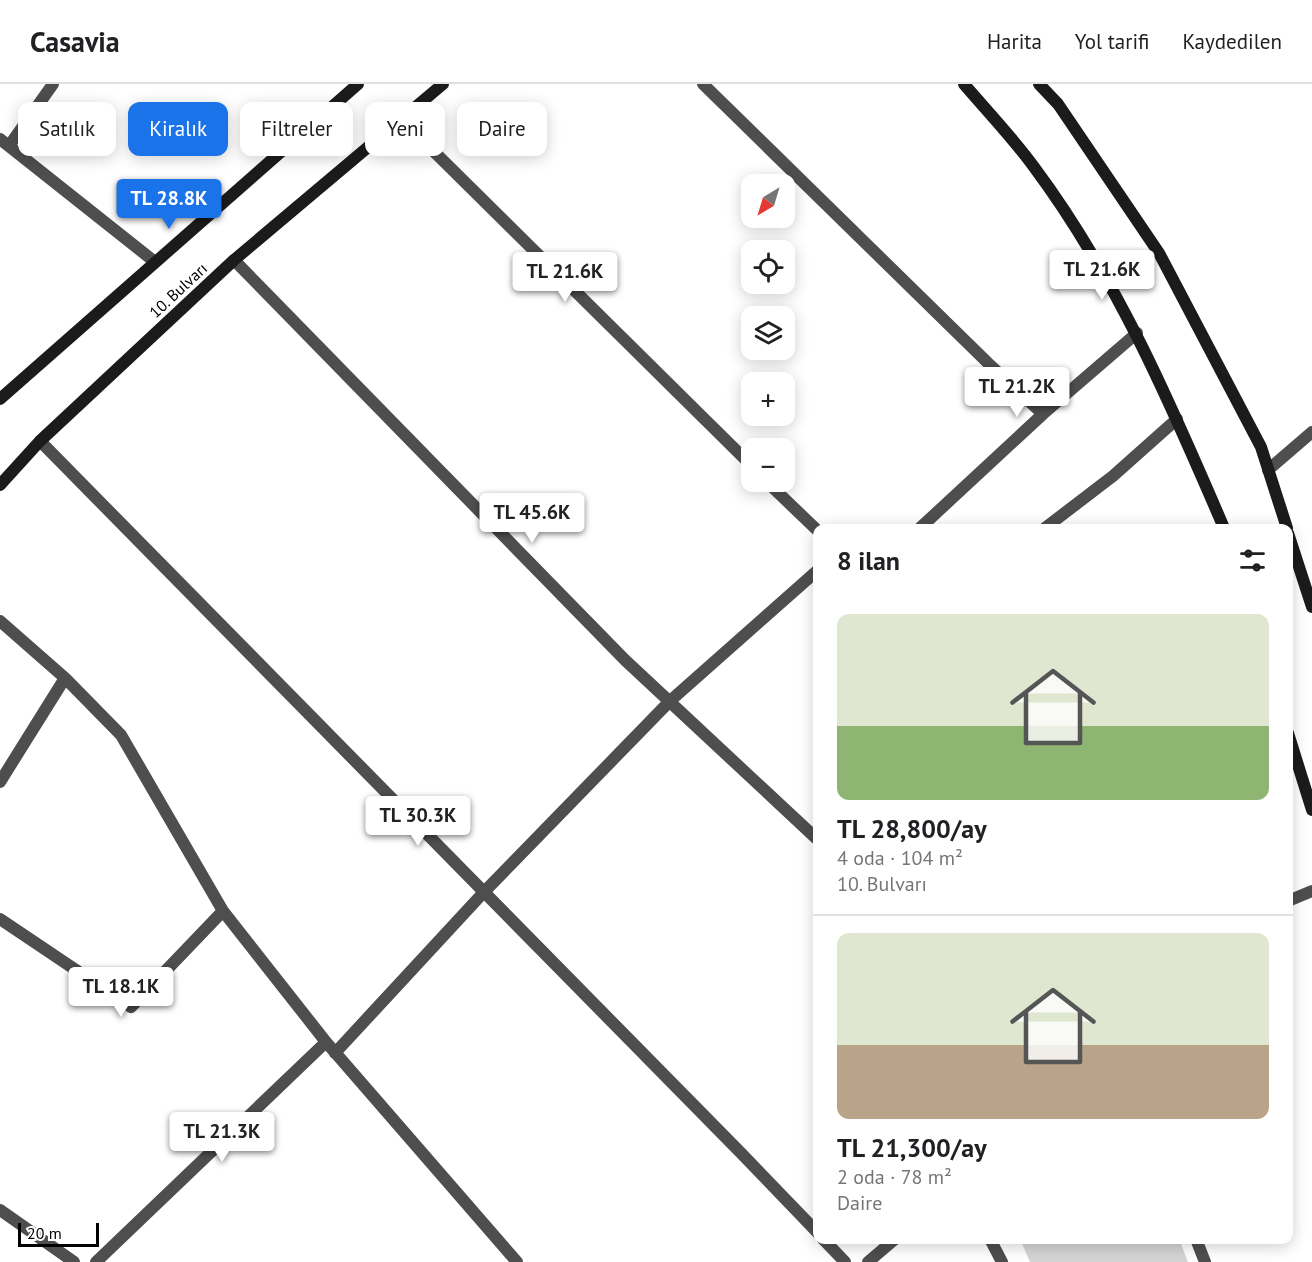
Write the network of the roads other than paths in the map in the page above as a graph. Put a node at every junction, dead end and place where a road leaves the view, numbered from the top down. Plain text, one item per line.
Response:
1 (53, 84) edge
2 (358, 84) edge
3 (443, 84) edge
4 (703, 84) edge
5 (963, 84) edge
6 (1039, 84) edge
7 (420, 102) edge
8 (4, 142) edge
9 (365, 148) edge
10 (438, 156) edge
11 (234, 260) junction
12 (155, 262) junction
13 (1137, 333) junction
14 (0, 399) edge
15 (1043, 414) junction
16 (1177, 418) junction
17 (1312, 432) edge
18 (40, 441) junction
19 (741, 455) edge
20 (1268, 470) junction
21 (0, 485) edge
22 (777, 492) edge
23 (924, 524) edge
24 (1050, 524) edge
25 (1222, 524) edge
26 (1286, 524) edge
27 (813, 526) edge
28 (1293, 548) edge
29 (813, 574) edge
30 (1312, 607) edge
31 (0, 621) edge
32 (65, 678) junction
33 (670, 701) junction
34 (1293, 749) edge
35 (0, 782) edge
36 (1312, 810) edge
37 (813, 835) edge
38 (1312, 891) edge
39 (484, 892) junction
40 (1293, 899) edge
41 (223, 911) junction
42 (0, 919) edge
43 (326, 1042) junction
44 (336, 1053) junction
45 (0, 1210) edge
46 (813, 1228) edge
47 (828, 1244) edge
48 (889, 1244) edge
49 (993, 1244) edge
50 (1198, 1244) edge
51 (74, 1262) edge
52 (96, 1262) edge
53 (516, 1262) edge
54 (845, 1262) edge
55 (868, 1262) edge
56 (1002, 1262) edge
57 (1205, 1262) edge

1 - 8 street
2 - 12 main road
3 - 7 main road, 10. Bulvarı
4 - 15 street
5 - 13 main road
6 - 20 main road
8 - 12 street
9 - 11 main road, 10. Bulvarı
10 - 19 street
11 - 18 main road, 10. Bulvarı
11 - 33 street
12 - 14 main road
13 - 15 street
13 - 16 main road
15 - 23 street
16 - 24 street
16 - 25 main road
17 - 20 street
18 - 21 main road, 10. Bulvarı
18 - 39 street
20 - 26 main road
22 - 27 street
28 - 30 main road
29 - 33 street
31 - 32 street
32 - 35 street
32 - 41 street
33 - 37 street
33 - 39 street
34 - 36 main road
38 - 40 street
39 - 44 street
39 - 46 street
41 - 42 street
41 - 43 street
43 - 44 street
43 - 52 street
44 - 53 street
45 - 51 street
47 - 54 street
48 - 55 street
49 - 56 street
50 - 57 street

